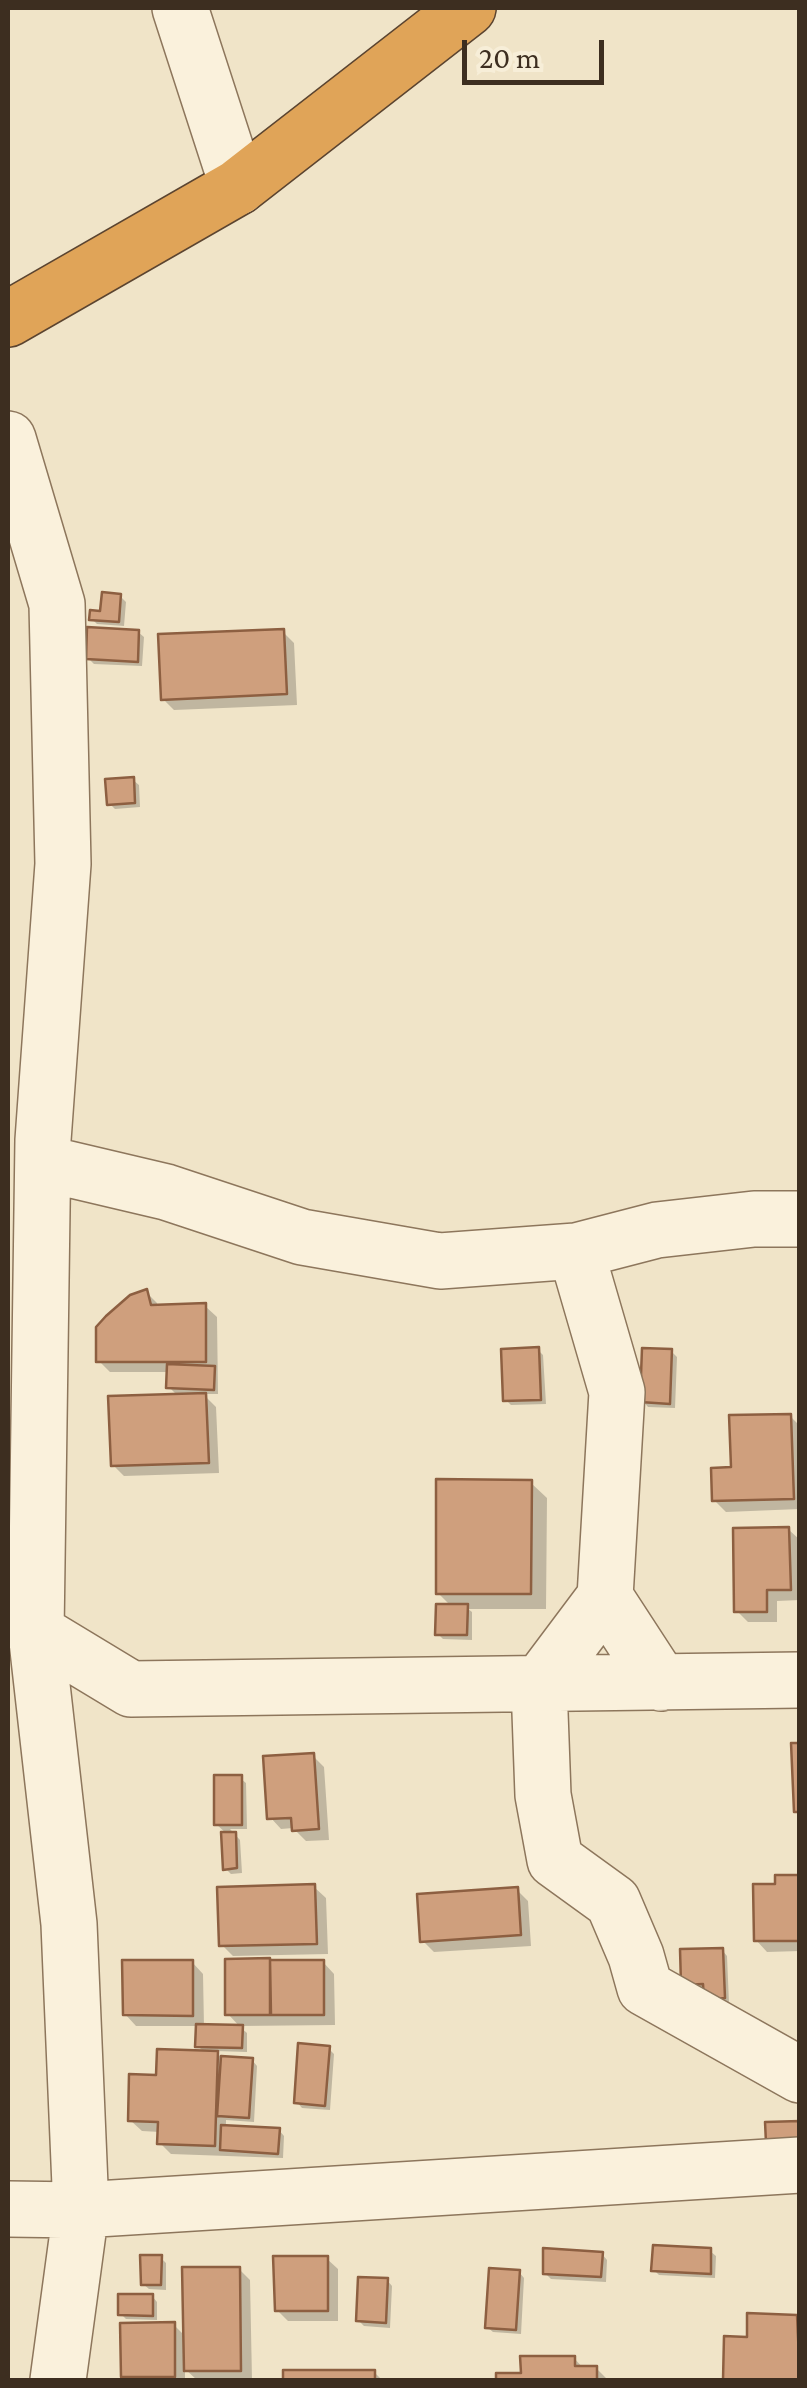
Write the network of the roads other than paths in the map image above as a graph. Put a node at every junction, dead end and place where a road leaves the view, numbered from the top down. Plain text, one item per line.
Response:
1 (180, 8) edge
2 (468, 8) edge
3 (238, 187) junction
4 (14, 301) edge
5 (8, 439) edge
6 (43, 1163) junction
7 (800, 1219) edge
8 (24, 1236) edge
9 (576, 1251) junction
10 (605, 1598) junction
11 (22, 1623) edge
12 (800, 1680) edge
13 (660, 1683) junction
14 (539, 1685) junction
15 (800, 2076) edge
16 (800, 2165) edge
17 (8, 2210) edge
18 (80, 2210) junction
19 (58, 2380) edge

1 - 3 street
2 - 3 highway
3 - 4 highway
5 - 6 street
6 - 8 street
6 - 9 street
7 - 9 street
8 - 11 street
9 - 10 street
10 - 13 street
10 - 14 street
11 - 14 street
11 - 18 street
12 - 13 street
13 - 14 street
14 - 15 street
16 - 18 street
17 - 18 street
18 - 19 street

